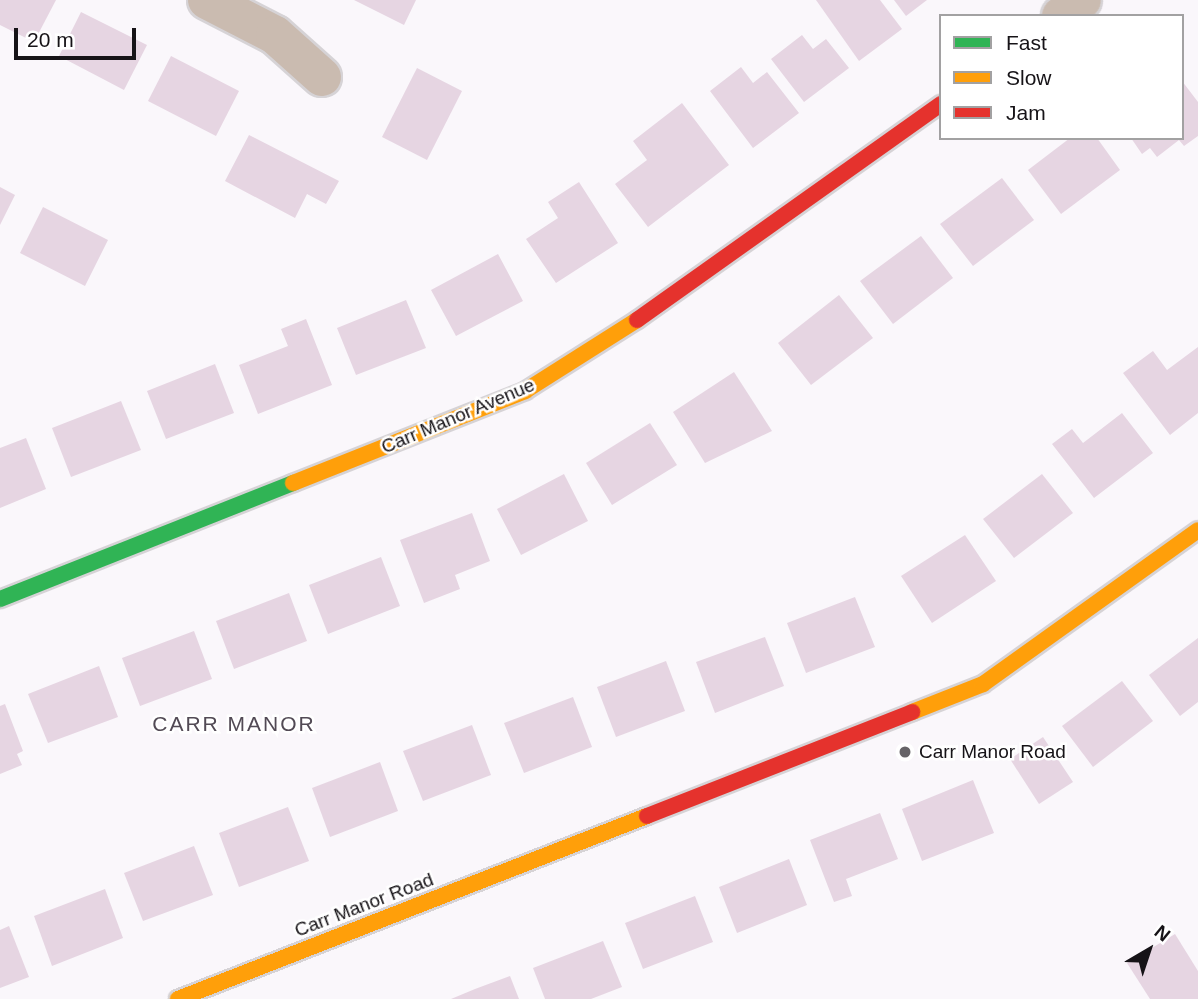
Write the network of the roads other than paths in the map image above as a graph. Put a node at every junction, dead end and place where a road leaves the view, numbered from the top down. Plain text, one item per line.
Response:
1 (207, 0) edge
2 (1082, 0) edge
3 (1064, 14) edge
4 (322, 77) dead end
5 (939, 105) edge
6 (1198, 530) edge
7 (0, 599) edge
8 (178, 999) edge

1 - 4 street
2 - 3 street
5 - 7 street, Carr Manor Avenue
6 - 8 street, Carr Manor Road

